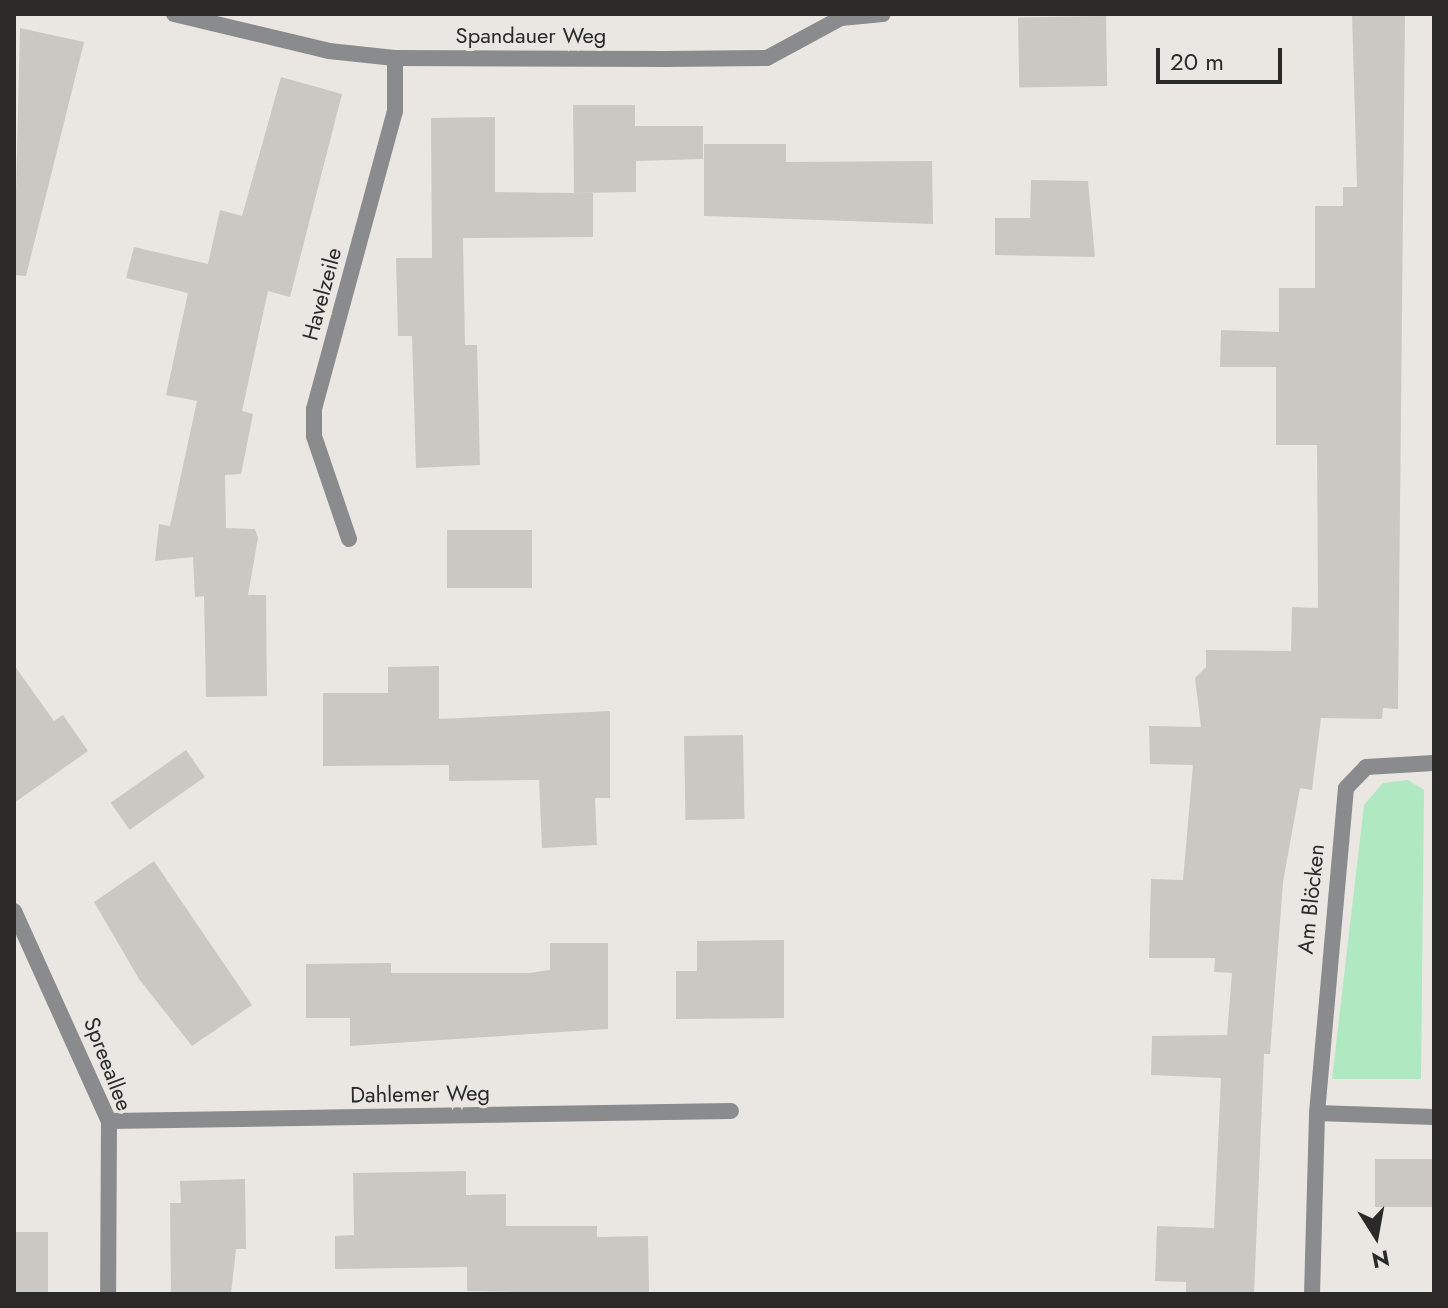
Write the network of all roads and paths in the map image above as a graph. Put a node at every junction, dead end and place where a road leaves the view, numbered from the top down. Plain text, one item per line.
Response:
1 (174, 14) edge
2 (883, 14) edge
3 (395, 58) junction
4 (349, 539) dead end
5 (1434, 763) edge
6 (14, 911) edge
7 (731, 1111) dead end
8 (1317, 1113) junction
9 (1434, 1117) edge
10 (109, 1121) junction
11 (108, 1294) edge
12 (1312, 1294) edge

1 - 3 street, Spandauer Weg
2 - 3 street, Spandauer Weg
3 - 4 street, Havelzeile
5 - 8 street, Am Blöcken
6 - 10 street, Spreeallee
7 - 10 street, Dahlemer Weg
8 - 9 street
8 - 12 street, Am Blöcken
10 - 11 street, Spreeallee

